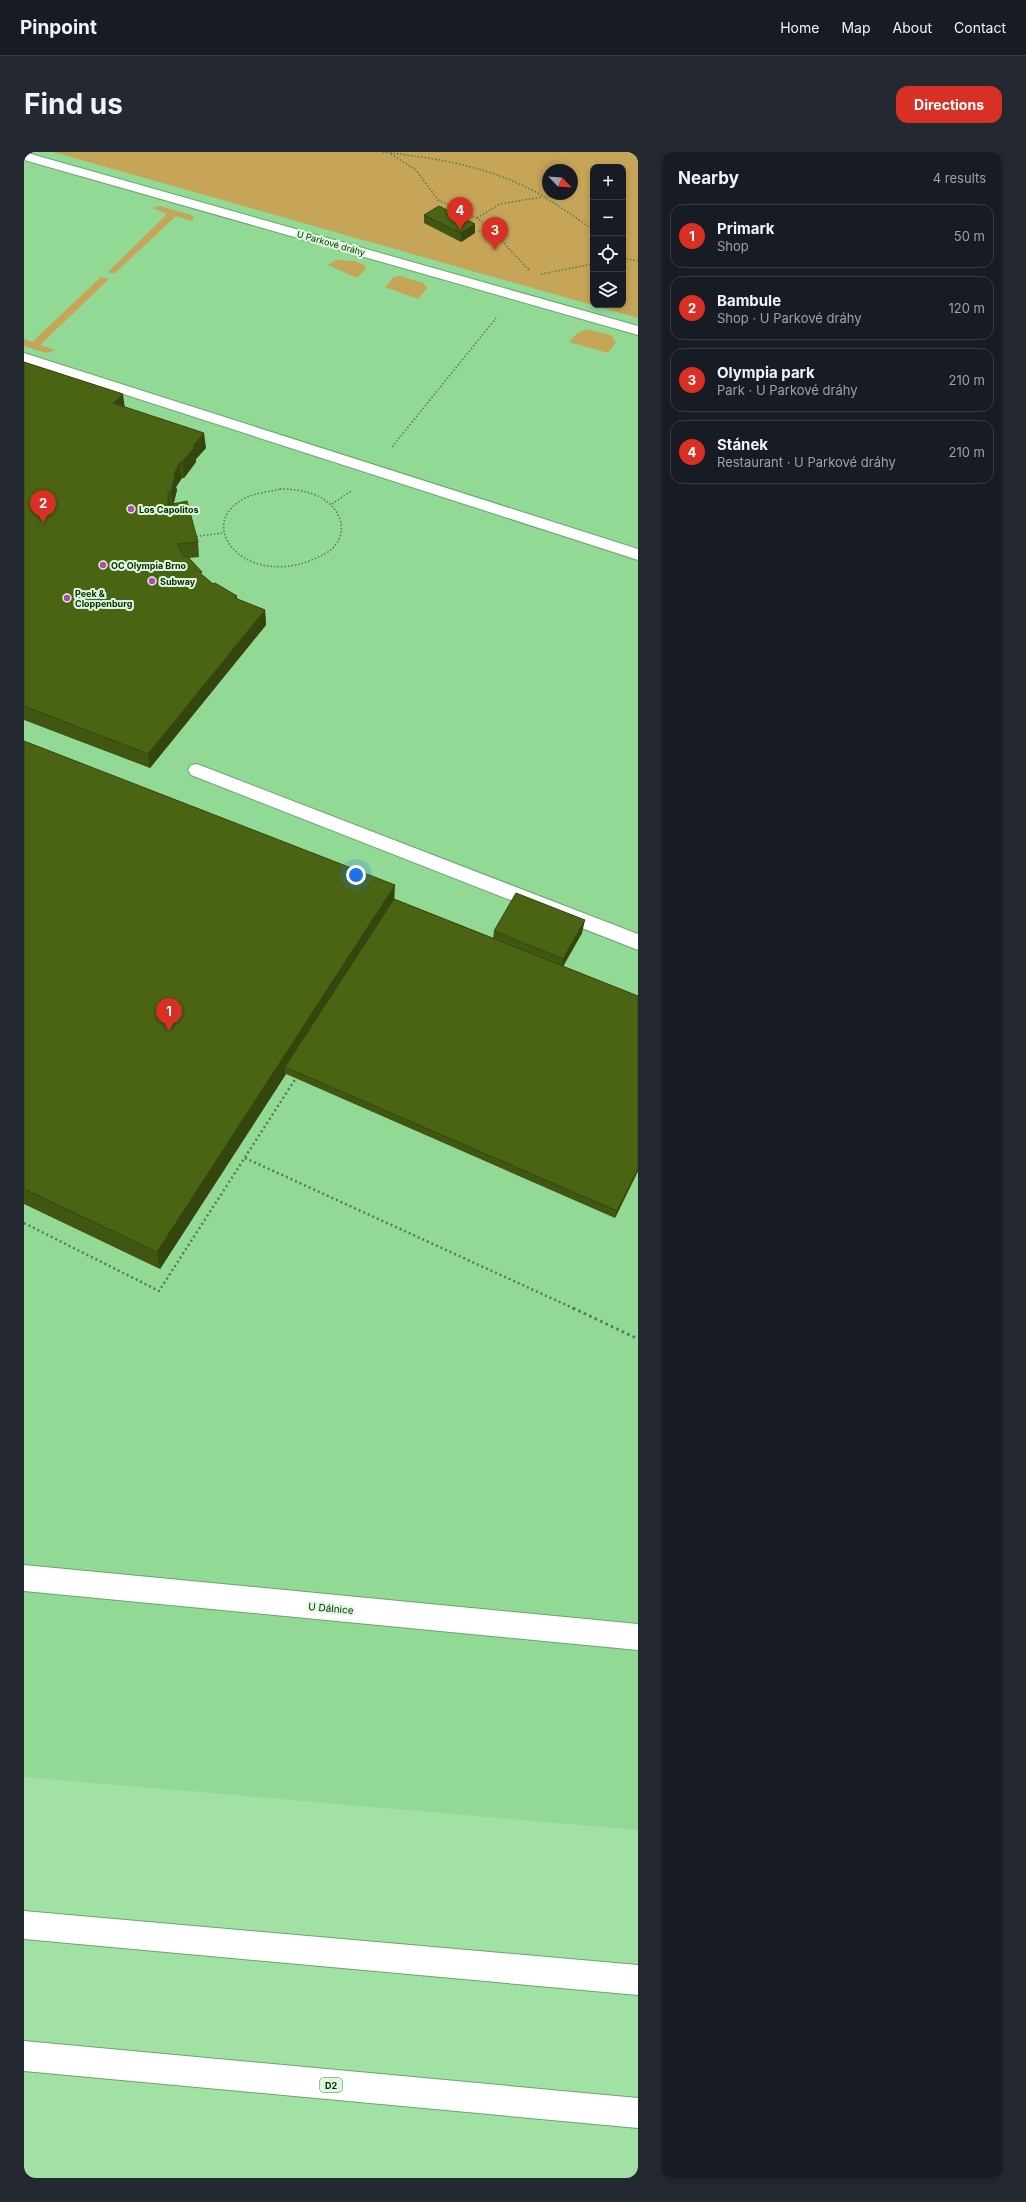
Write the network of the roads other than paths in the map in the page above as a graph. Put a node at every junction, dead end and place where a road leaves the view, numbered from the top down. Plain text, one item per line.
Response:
1 (24, 156) edge
2 (638, 331) edge
3 (24, 357) edge
4 (638, 555) edge
5 (198, 770) dead end
6 (638, 942) edge
7 (24, 1578) edge
8 (638, 1637) edge
9 (24, 1925) edge
10 (638, 1980) edge
11 (24, 2056) edge
12 (638, 2113) edge

1 - 2 main road, U Parkové dráhy
3 - 4 lane
5 - 6 lane
7 - 8 main road, U Dálnice
9 - 10 main road
11 - 12 main road, D2

